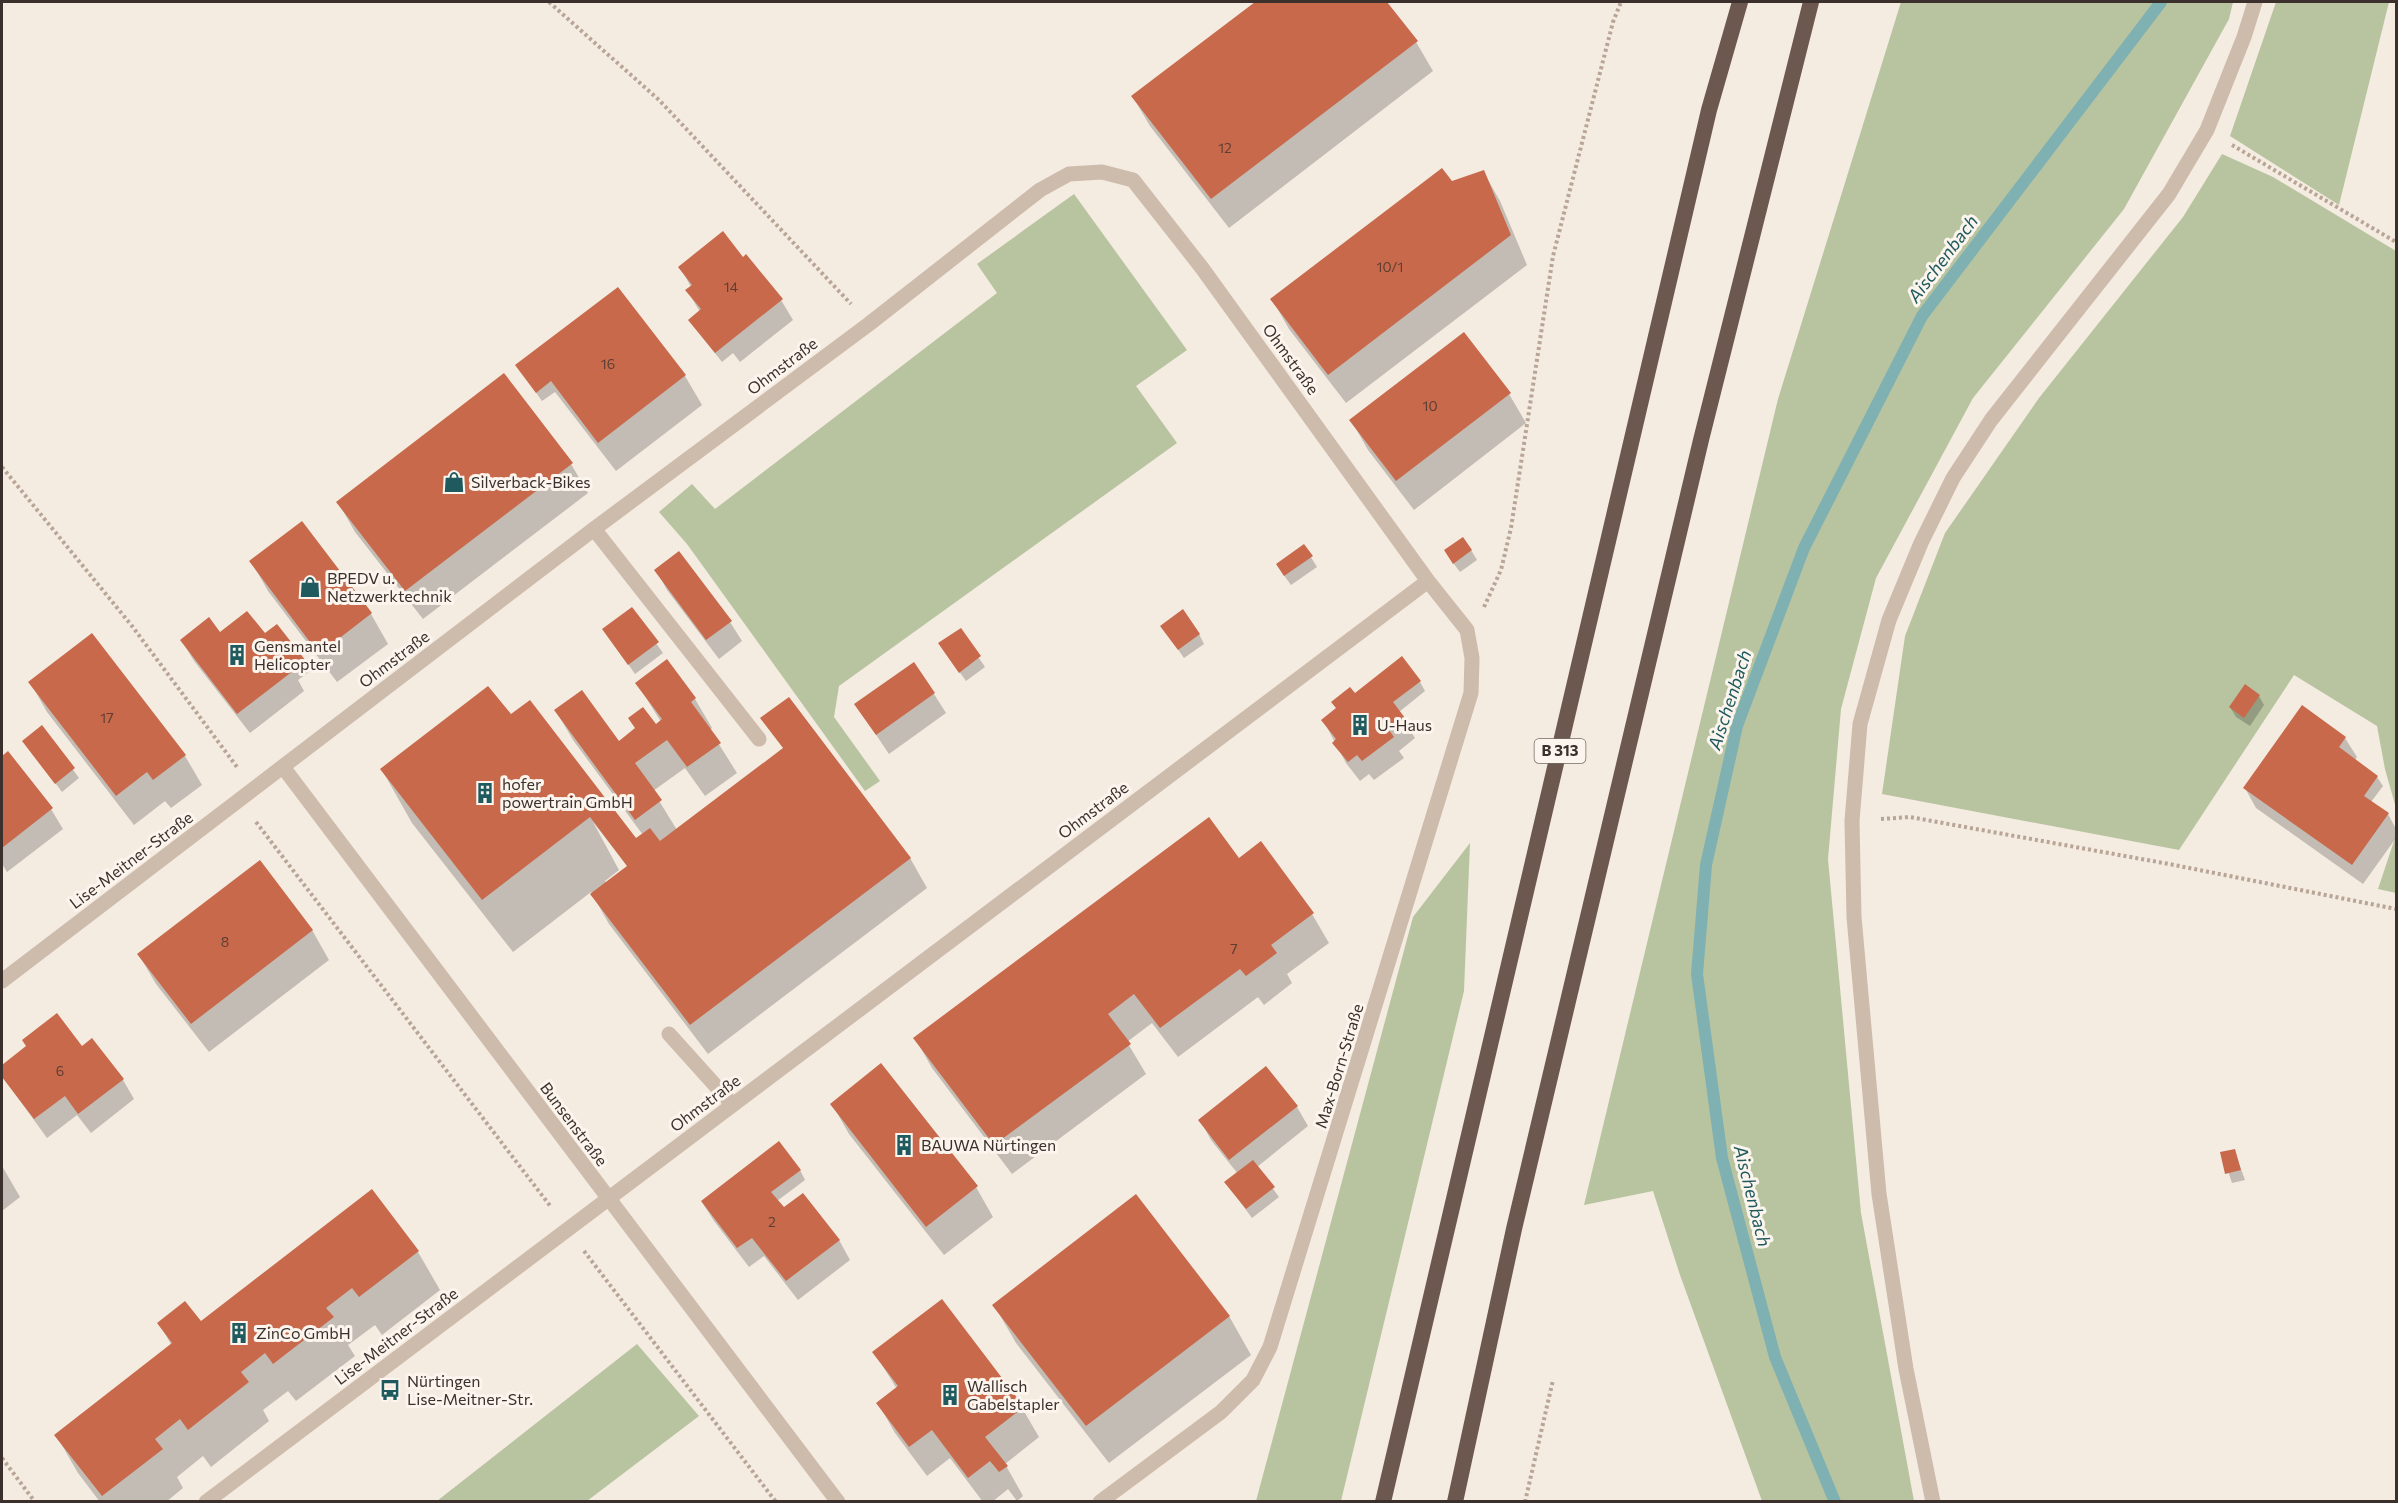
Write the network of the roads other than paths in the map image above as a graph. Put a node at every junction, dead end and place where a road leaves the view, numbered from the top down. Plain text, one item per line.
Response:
1 (1740, 2) edge
2 (1811, 2) edge
3 (2255, 2) edge
4 (594, 529) junction
5 (1428, 580) junction
6 (759, 739) dead end
7 (283, 767) junction
8 (2, 981) edge
9 (669, 1034) dead end
10 (732, 1104) junction
11 (607, 1198) junction
12 (206, 1502) edge
13 (838, 1502) edge
14 (1100, 1502) edge
15 (1383, 1502) edge
16 (1455, 1502) edge
17 (1934, 1502) edge

1 - 15 highway, B 313
2 - 16 highway
3 - 17 street
4 - 5 street, Ohmstraße
4 - 6 street
4 - 7 street, Ohmstraße
5 - 10 street, Ohmstraße
5 - 14 street, Max-Born-Straße
7 - 8 street, Lise-Meitner-Straße
7 - 11 street, Bunsenstraße
9 - 10 street
10 - 11 street, Ohmstraße
11 - 12 street, Lise-Meitner-Straße
11 - 13 street, Bunsenstraße

